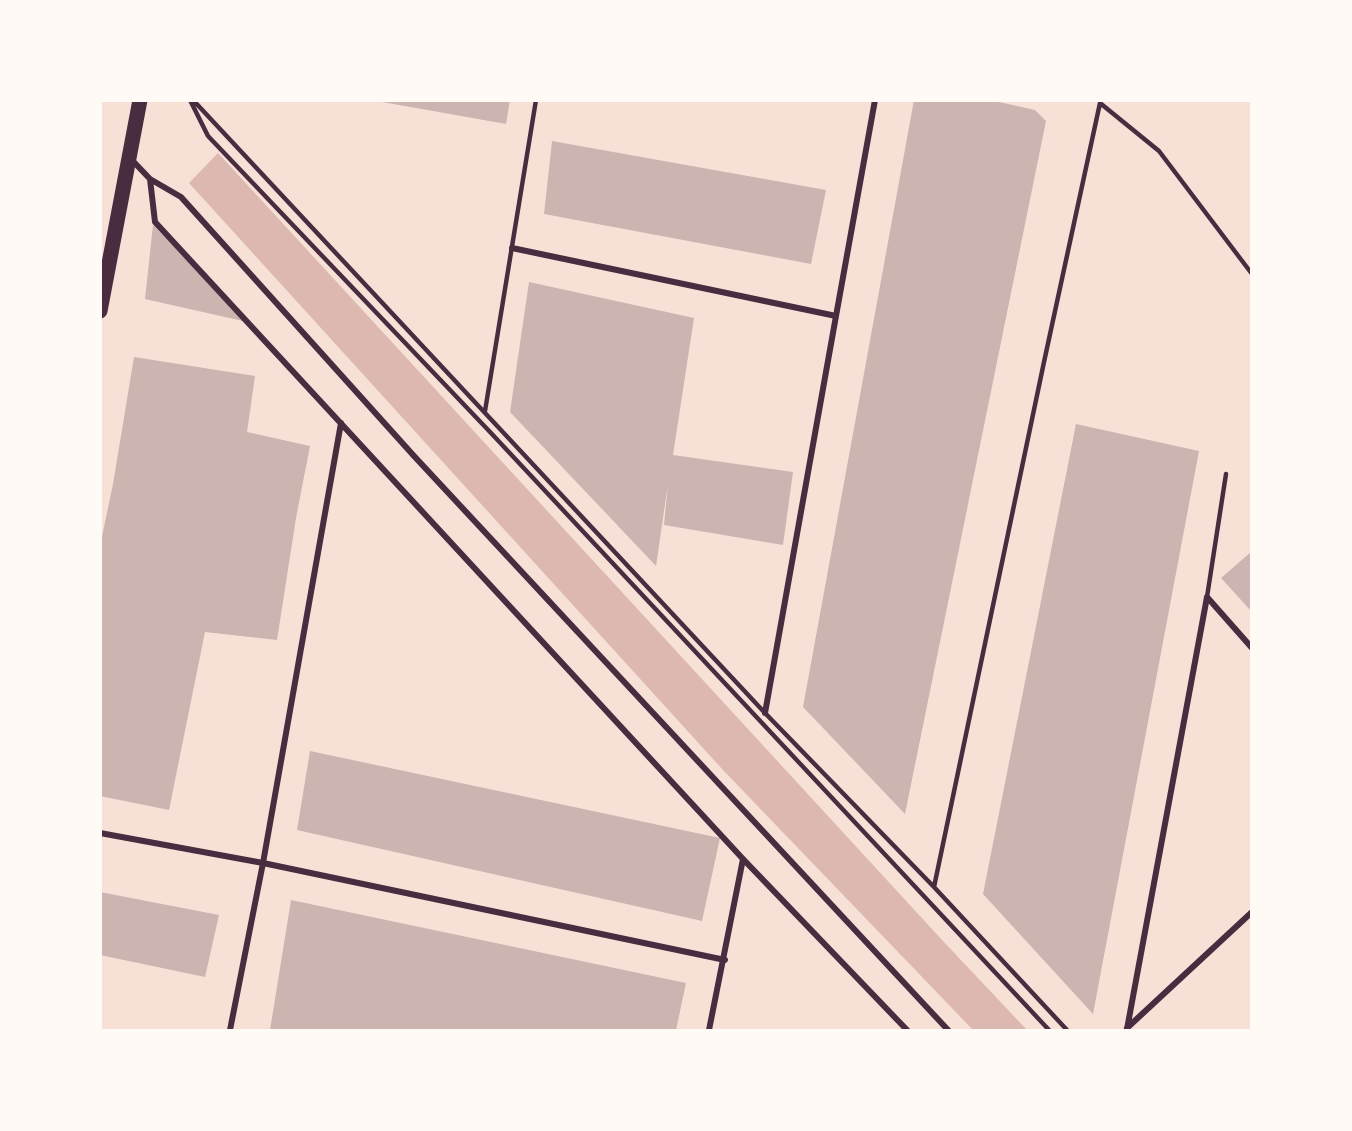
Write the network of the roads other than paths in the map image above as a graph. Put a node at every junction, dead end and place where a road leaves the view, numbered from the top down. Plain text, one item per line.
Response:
1 (140, 100) edge
2 (192, 100) edge
3 (536, 100) edge
4 (875, 100) edge
5 (1100, 101) edge
6 (130, 158) junction
7 (150, 178) junction
8 (512, 248) junction
9 (1251, 274) edge
10 (100, 311) edge
11 (836, 316) junction
12 (485, 411) junction
13 (341, 423) junction
14 (1226, 474) dead end
15 (1207, 597) junction
16 (1251, 648) edge
17 (765, 713) junction
18 (100, 833) edge
19 (743, 859) junction
20 (263, 863) junction
21 (934, 887) junction
22 (1251, 912) edge
23 (725, 960) junction
24 (230, 1030) edge
25 (709, 1030) edge
26 (907, 1030) edge
27 (948, 1030) edge
28 (1049, 1030) edge
29 (1068, 1030) edge
30 (1126, 1030) edge

1 - 6 main road
2 - 12 lane
2 - 28 lane
3 - 8 lane
4 - 11 street
5 - 9 lane
5 - 21 lane
6 - 7 street
6 - 10 main road
7 - 13 street
7 - 27 street
8 - 11 street
8 - 12 lane
11 - 17 street
12 - 17 lane
13 - 19 street
13 - 20 street
14 - 15 lane
15 - 16 street
15 - 30 street
17 - 21 lane
18 - 20 street
19 - 23 street
19 - 26 street
20 - 23 street
20 - 24 street
21 - 29 lane
22 - 30 street
23 - 25 street

